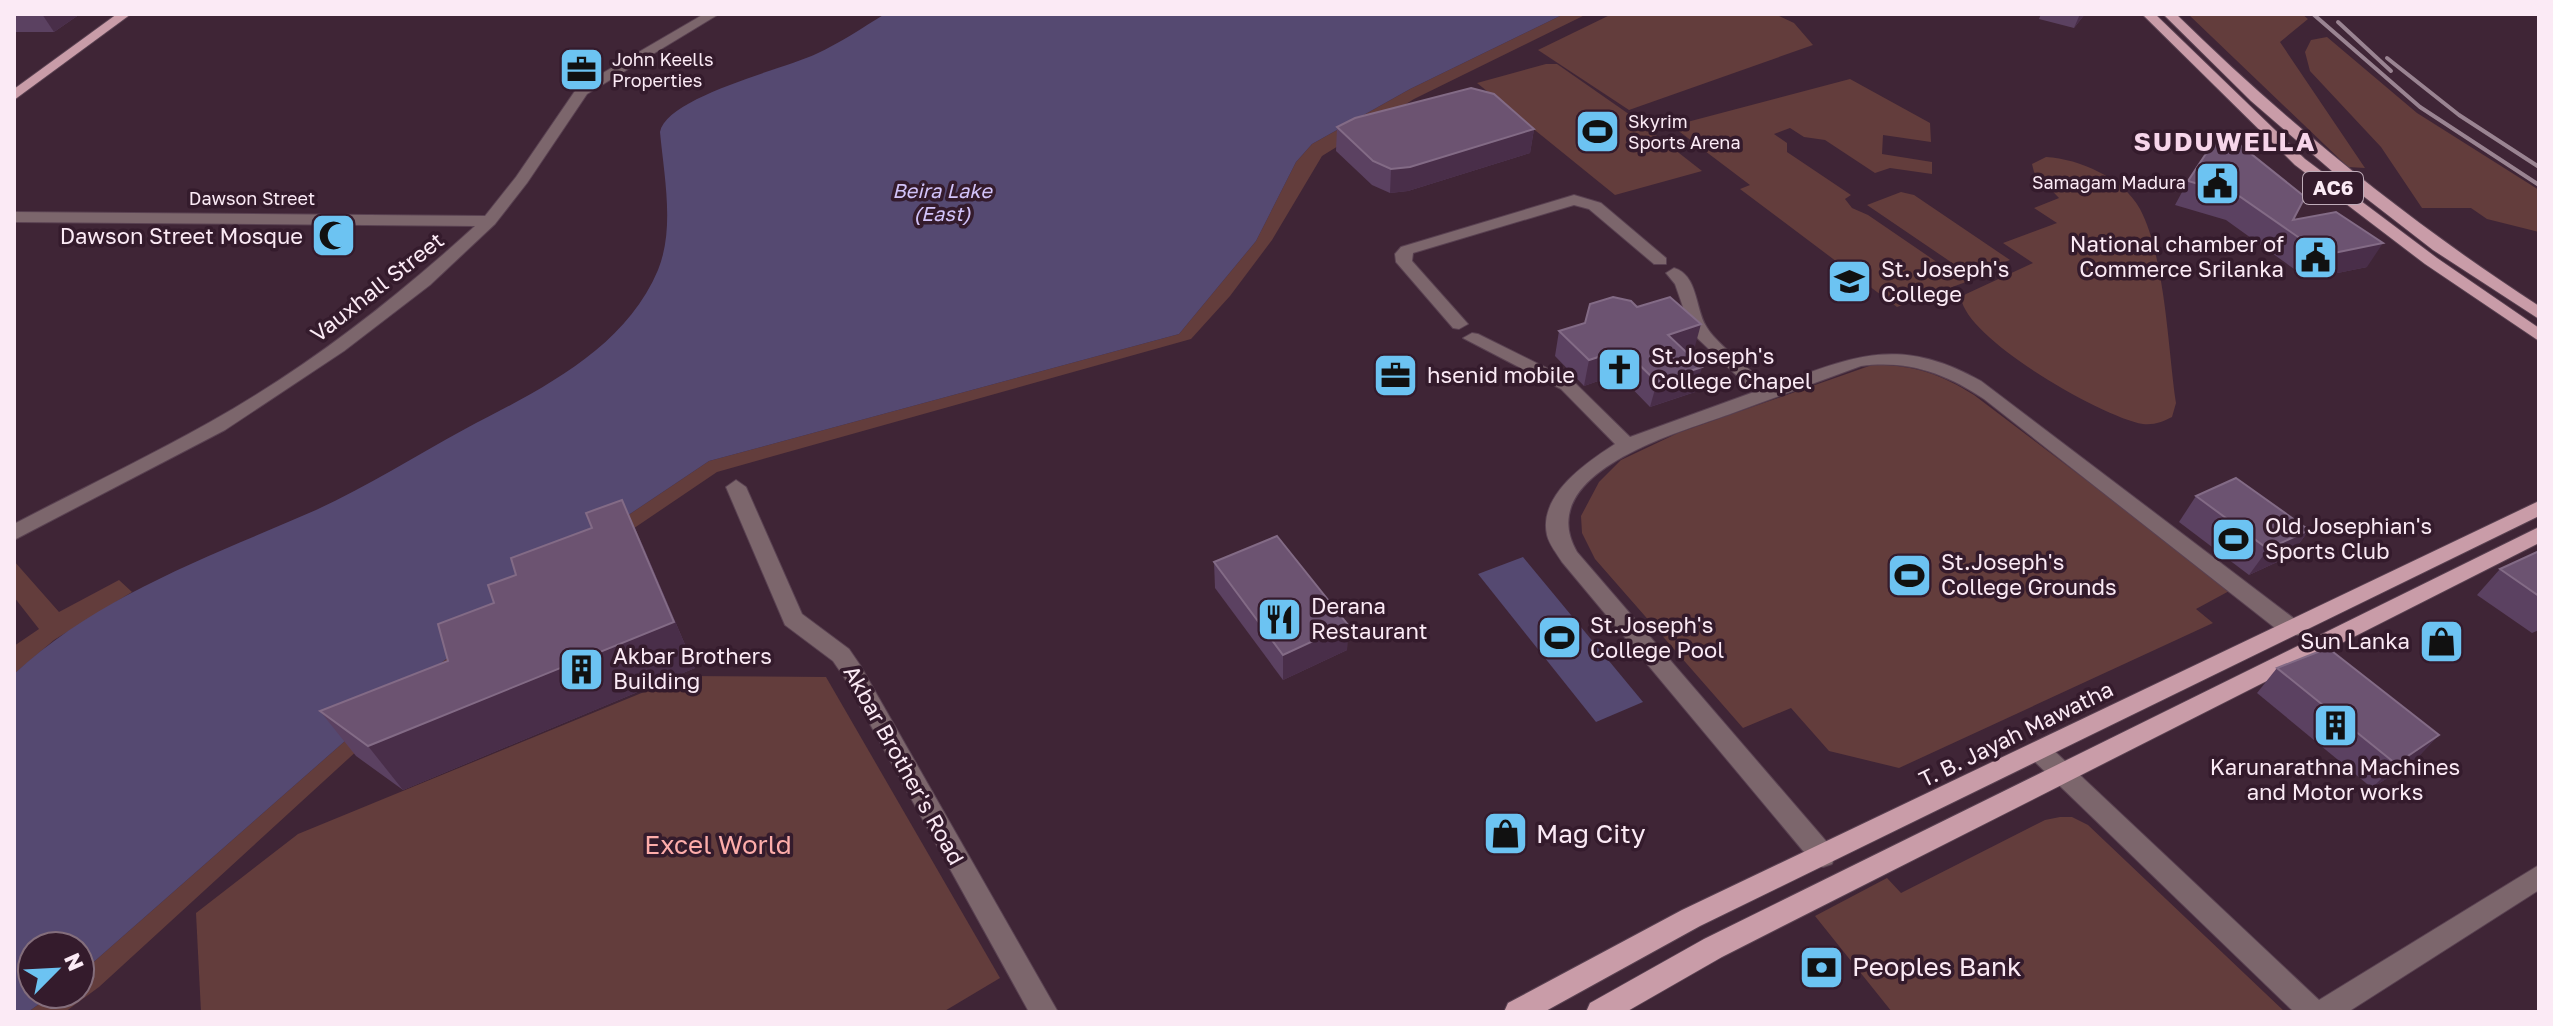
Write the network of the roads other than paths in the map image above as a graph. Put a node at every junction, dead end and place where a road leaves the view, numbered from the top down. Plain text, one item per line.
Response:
1 (125, 14) edge
2 (713, 14) edge
3 (2148, 14) edge
4 (2169, 14) edge
5 (14, 96) edge
6 (2246, 111) junction
7 (2269, 111) junction
8 (14, 217) edge
9 (489, 221) junction
10 (2539, 314) edge
11 (2539, 336) edge
12 (1766, 394) junction
13 (1627, 445) junction
14 (736, 487) dead end
15 (2539, 508) edge
16 (14, 533) edge
17 (2539, 534) edge
18 (2292, 629) junction
19 (2040, 752) junction
20 (2062, 773) junction
21 (1823, 856) junction
22 (2539, 876) edge
23 (1044, 1012) edge
24 (1518, 1012) edge
25 (1600, 1012) edge
26 (2313, 1012) edge
27 (2324, 1012) edge

1 - 5 main road
2 - 9 street, Vauxhall Street
3 - 6 main road, AC6
4 - 7 main road, AC6
6 - 7 main road
6 - 11 main road, AC6
7 - 10 main road, AC6
8 - 9 street, Dawson Street
9 - 16 street, Vauxhall Street
12 - 13 street
12 - 13 street
12 - 18 street
13 - 21 street
14 - 23 street, Akbar Brother's Road
15 - 18 main road, T. B. Jayah Mawatha
17 - 20 main road
18 - 19 main road, T. B. Jayah Mawatha
19 - 20 street
19 - 21 main road, T. B. Jayah Mawatha
20 - 25 main road
20 - 26 street
21 - 24 main road, T. B. Jayah Mawatha
22 - 27 street

